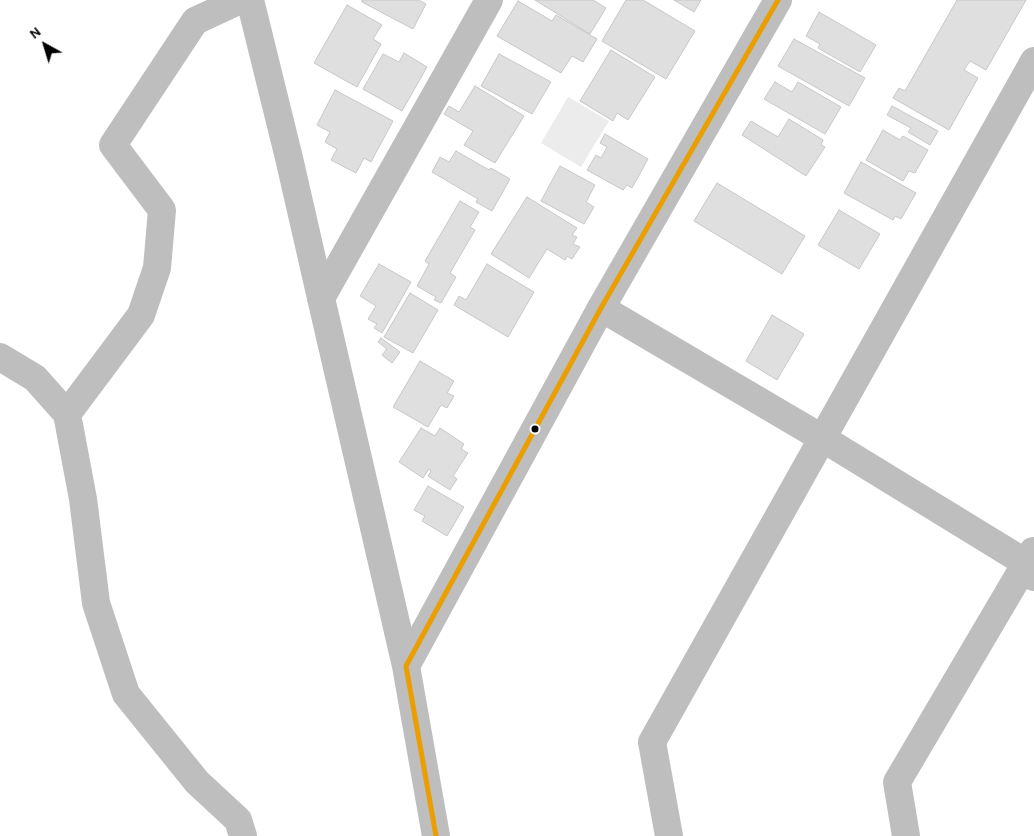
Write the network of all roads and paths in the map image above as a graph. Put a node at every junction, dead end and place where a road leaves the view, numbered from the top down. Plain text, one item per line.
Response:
1 (240, 0) edge
2 (250, 0) edge
3 (489, 0) edge
4 (778, 0) edge
5 (1034, 62) edge
6 (321, 298) junction
7 (601, 308) junction
8 (0, 357) edge
9 (67, 414) junction
10 (822, 438) junction
11 (1031, 563) edge
12 (406, 666) junction
13 (244, 836) edge
14 (436, 836) edge
15 (669, 836) edge
16 (906, 836) edge

1 - 9 street
2 - 6 street
3 - 6 street
4 - 7 street
5 - 10 street
6 - 12 street
7 - 10 street
7 - 12 street
8 - 9 street
9 - 13 street
10 - 11 street
10 - 15 street
11 - 16 street
12 - 14 street

